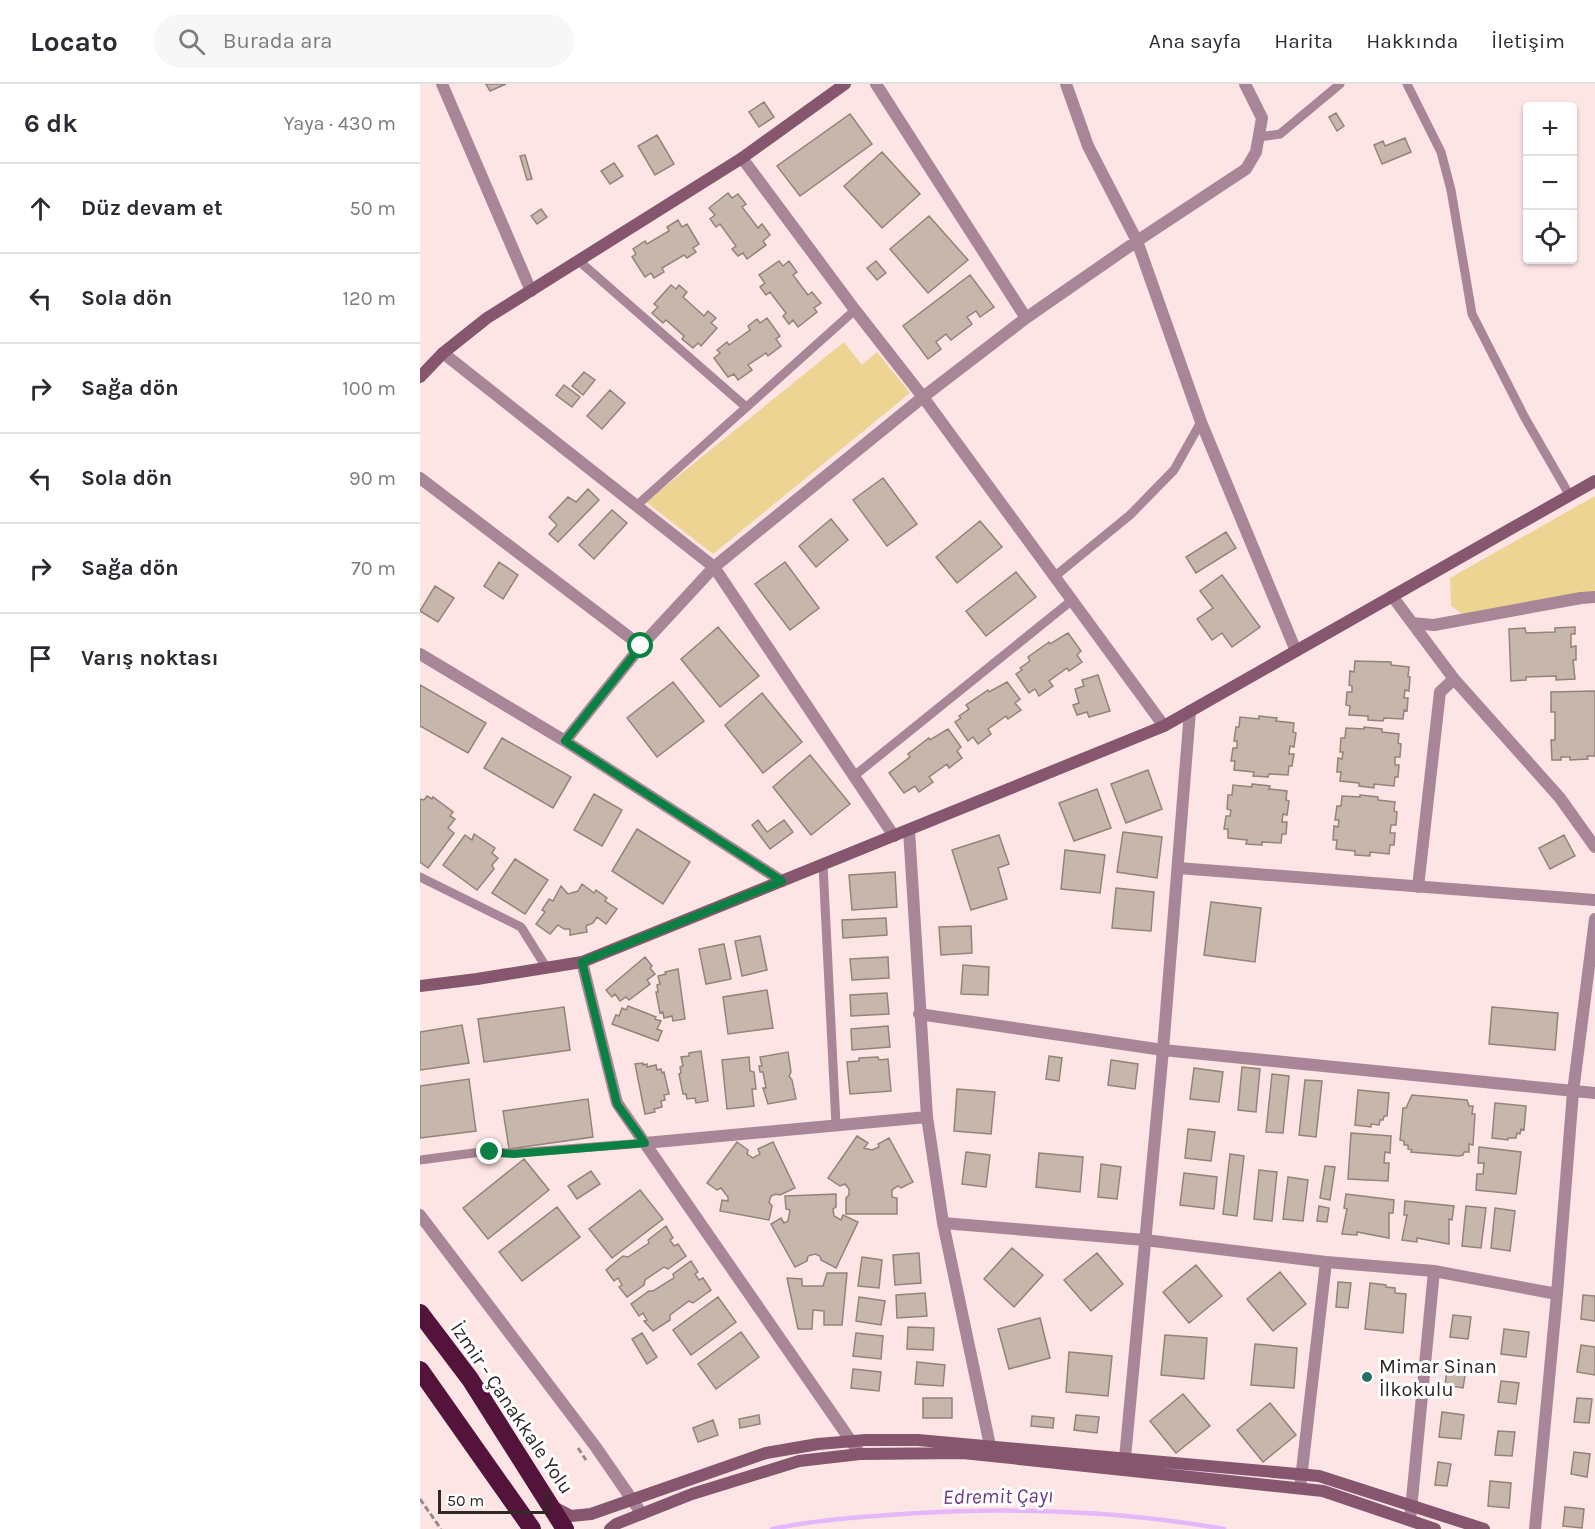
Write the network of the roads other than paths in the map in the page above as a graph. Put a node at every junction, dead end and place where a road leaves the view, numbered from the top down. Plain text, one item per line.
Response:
1 (442, 84) edge
2 (845, 84) edge
3 (876, 84) edge
4 (1066, 84) edge
5 (1245, 84) edge
6 (1340, 84) edge
7 (1407, 84) edge
8 (1258, 137) junction
9 (742, 158) junction
10 (1137, 241) junction
11 (579, 261) junction
12 (531, 291) junction
13 (855, 310) junction
14 (1026, 318) junction
15 (443, 353) junction
16 (420, 377) edge
17 (923, 397) junction
18 (747, 407) junction
19 (1201, 422) junction
20 (420, 478) edge
21 (1595, 481) edge
22 (1570, 496) junction
23 (636, 506) junction
24 (714, 567) junction
25 (1054, 578) junction
26 (1392, 596) junction
27 (1595, 597) edge
28 (1071, 601) junction
29 (1412, 623) junction
30 (641, 646) junction
31 (1296, 651) junction
32 (420, 654) edge
33 (1454, 679) junction
34 (1190, 711) junction
35 (1164, 726) junction
36 (565, 741) junction
37 (854, 776) junction
38 (909, 830) junction
39 (894, 836) junction
40 (1595, 847) edge
41 (823, 865) junction
42 (1178, 868) junction
43 (420, 877) edge
44 (782, 881) junction
45 (1418, 886) junction
46 (1595, 900) edge
47 (1595, 919) edge
48 (582, 962) junction
49 (546, 967) junction
50 (420, 986) edge
51 (919, 1014) junction
52 (1163, 1050) junction
53 (1573, 1092) junction
54 (1595, 1093) edge
55 (927, 1117) junction
56 (836, 1125) junction
57 (645, 1143) junction
58 (420, 1160) edge
59 (420, 1215) edge
60 (943, 1223) junction
61 (1145, 1240) junction
62 (1326, 1262) junction
63 (1434, 1271) junction
64 (1557, 1294) junction
65 (420, 1313) edge
66 (420, 1370) edge
67 (851, 1442) junction
68 (990, 1450) junction
69 (860, 1454) junction
70 (1124, 1464) junction
71 (1301, 1474) junction
72 (1300, 1488) junction
73 (632, 1500) junction
74 (549, 1504) junction
75 (1411, 1504) junction
76 (642, 1514) junction
77 (1410, 1520) junction
78 (532, 1529) edge
79 (565, 1529) edge
80 (610, 1529) edge
81 (1435, 1529) edge
82 (1484, 1529) edge
83 (1535, 1529) edge

1 - 12 street
2 - 9 street
3 - 14 street
4 - 10 street
5 - 8 street
6 - 8 lane
7 - 22 lane
8 - 10 street
9 - 11 street
9 - 13 street
10 - 14 street
10 - 19 street
11 - 12 street
11 - 18 lane
12 - 15 street
13 - 17 street
13 - 18 lane
14 - 17 street
15 - 16 street
15 - 23 street
17 - 24 street
17 - 25 street
18 - 23 lane
19 - 25 lane
19 - 31 street
20 - 30 street
21 - 22 street
22 - 26 street
23 - 24 street
24 - 30 street
24 - 37 street
25 - 28 street
26 - 29 street
26 - 31 street
27 - 29 street
28 - 35 street
28 - 37 lane
29 - 33 street
30 - 36 street
31 - 34 street
32 - 36 street
33 - 40 street
33 - 45 street
34 - 35 street
34 - 42 street
35 - 38 street
36 - 44 street
37 - 39 street
38 - 39 street
38 - 51 street
39 - 41 street
41 - 44 street
41 - 56 lane
42 - 45 street
42 - 52 street
43 - 49 lane
44 - 48 street
45 - 46 street
47 - 53 street
48 - 49 street
48 - 57 street
49 - 50 street
51 - 52 street
51 - 55 street
52 - 53 street
52 - 61 street
53 - 54 street
53 - 64 street
55 - 56 street
55 - 60 street
56 - 57 street
57 - 58 lane
57 - 67 street
59 - 73 street
60 - 61 street
60 - 68 street
61 - 62 street
61 - 70 street
62 - 63 street
62 - 71 street
63 - 64 street
63 - 75 street
64 - 83 street
65 - 74 highway, İzmir - Çanakkale Yolu
66 - 78 highway
67 - 68 street
67 - 69 street
67 - 73 street
68 - 69 street
68 - 70 street
69 - 76 street
70 - 71 street
70 - 72 street
71 - 72 street
71 - 75 street
72 - 77 street
73 - 74 street
73 - 76 street
74 - 79 highway, İzmir - Çanakkale Yolu
75 - 77 street
75 - 82 street
76 - 80 street
77 - 81 street

